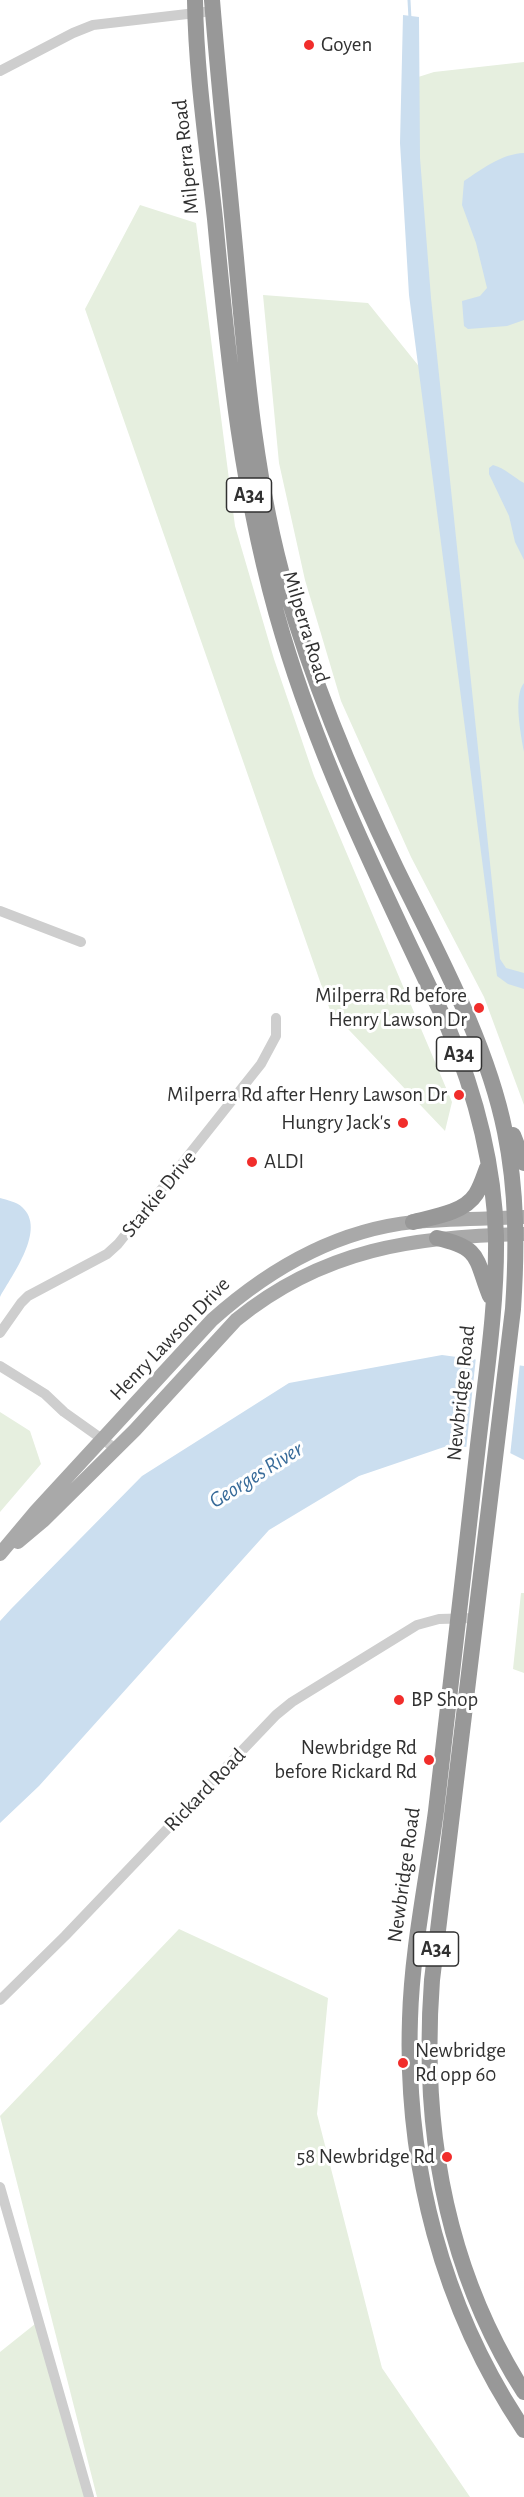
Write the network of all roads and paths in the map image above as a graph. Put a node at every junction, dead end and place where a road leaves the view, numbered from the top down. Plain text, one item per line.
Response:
1 (213, 5) edge
2 (195, 7) edge
3 (0, 71) edge
4 (0, 910) edge
5 (81, 942) dead end
6 (276, 1018) dead end
7 (491, 1082) junction
8 (524, 1162) edge
9 (488, 1164) junction
10 (412, 1222) junction
11 (520, 1226) edge
12 (495, 1227) junction
13 (437, 1238) junction
14 (524, 1275) edge
15 (493, 1302) junction
16 (513, 1309) junction
17 (0, 1333) edge
18 (0, 1366) edge
19 (104, 1439) junction
20 (116, 1449) junction
21 (0, 1556) edge
22 (476, 1618) junction
23 (458, 1619) junction
24 (0, 2000) edge
25 (0, 2187) edge
26 (524, 2392) edge
27 (524, 2430) edge
28 (89, 2497) edge

1 - 2 street
1 - 7 highway, Milperra Road / A34
2 - 3 street
2 - 9 highway, Milperra Road / A34
4 - 5 street
6 - 17 street, Starkie Drive
7 - 8 highway
7 - 11 highway, Milperra Road / A34
9 - 10 highway
9 - 12 highway, Milperra Road / A34
10 - 12 main road, Henry Lawson Drive
10 - 19 main road, Henry Lawson Drive
11 - 12 main road, Henry Lawson Drive
11 - 16 highway, Newbridge Road / A34
12 - 13 main road, Henry Lawson Drive
12 - 15 highway, Newbridge Road / A34
13 - 15 highway
13 - 20 main road, Henry Lawson Drive
14 - 16 highway
15 - 23 highway, Newbridge Road / A34
16 - 22 highway, Newbridge Road / A34
18 - 19 street
19 - 20 street
19 - 21 main road, Henry Lawson Drive
20 - 21 main road, Henry Lawson Drive
22 - 23 street, Rickard Road
22 - 26 highway, Newbridge Road / A34
23 - 24 street, Rickard Road
23 - 27 highway, Newbridge Road / A34
25 - 28 street

